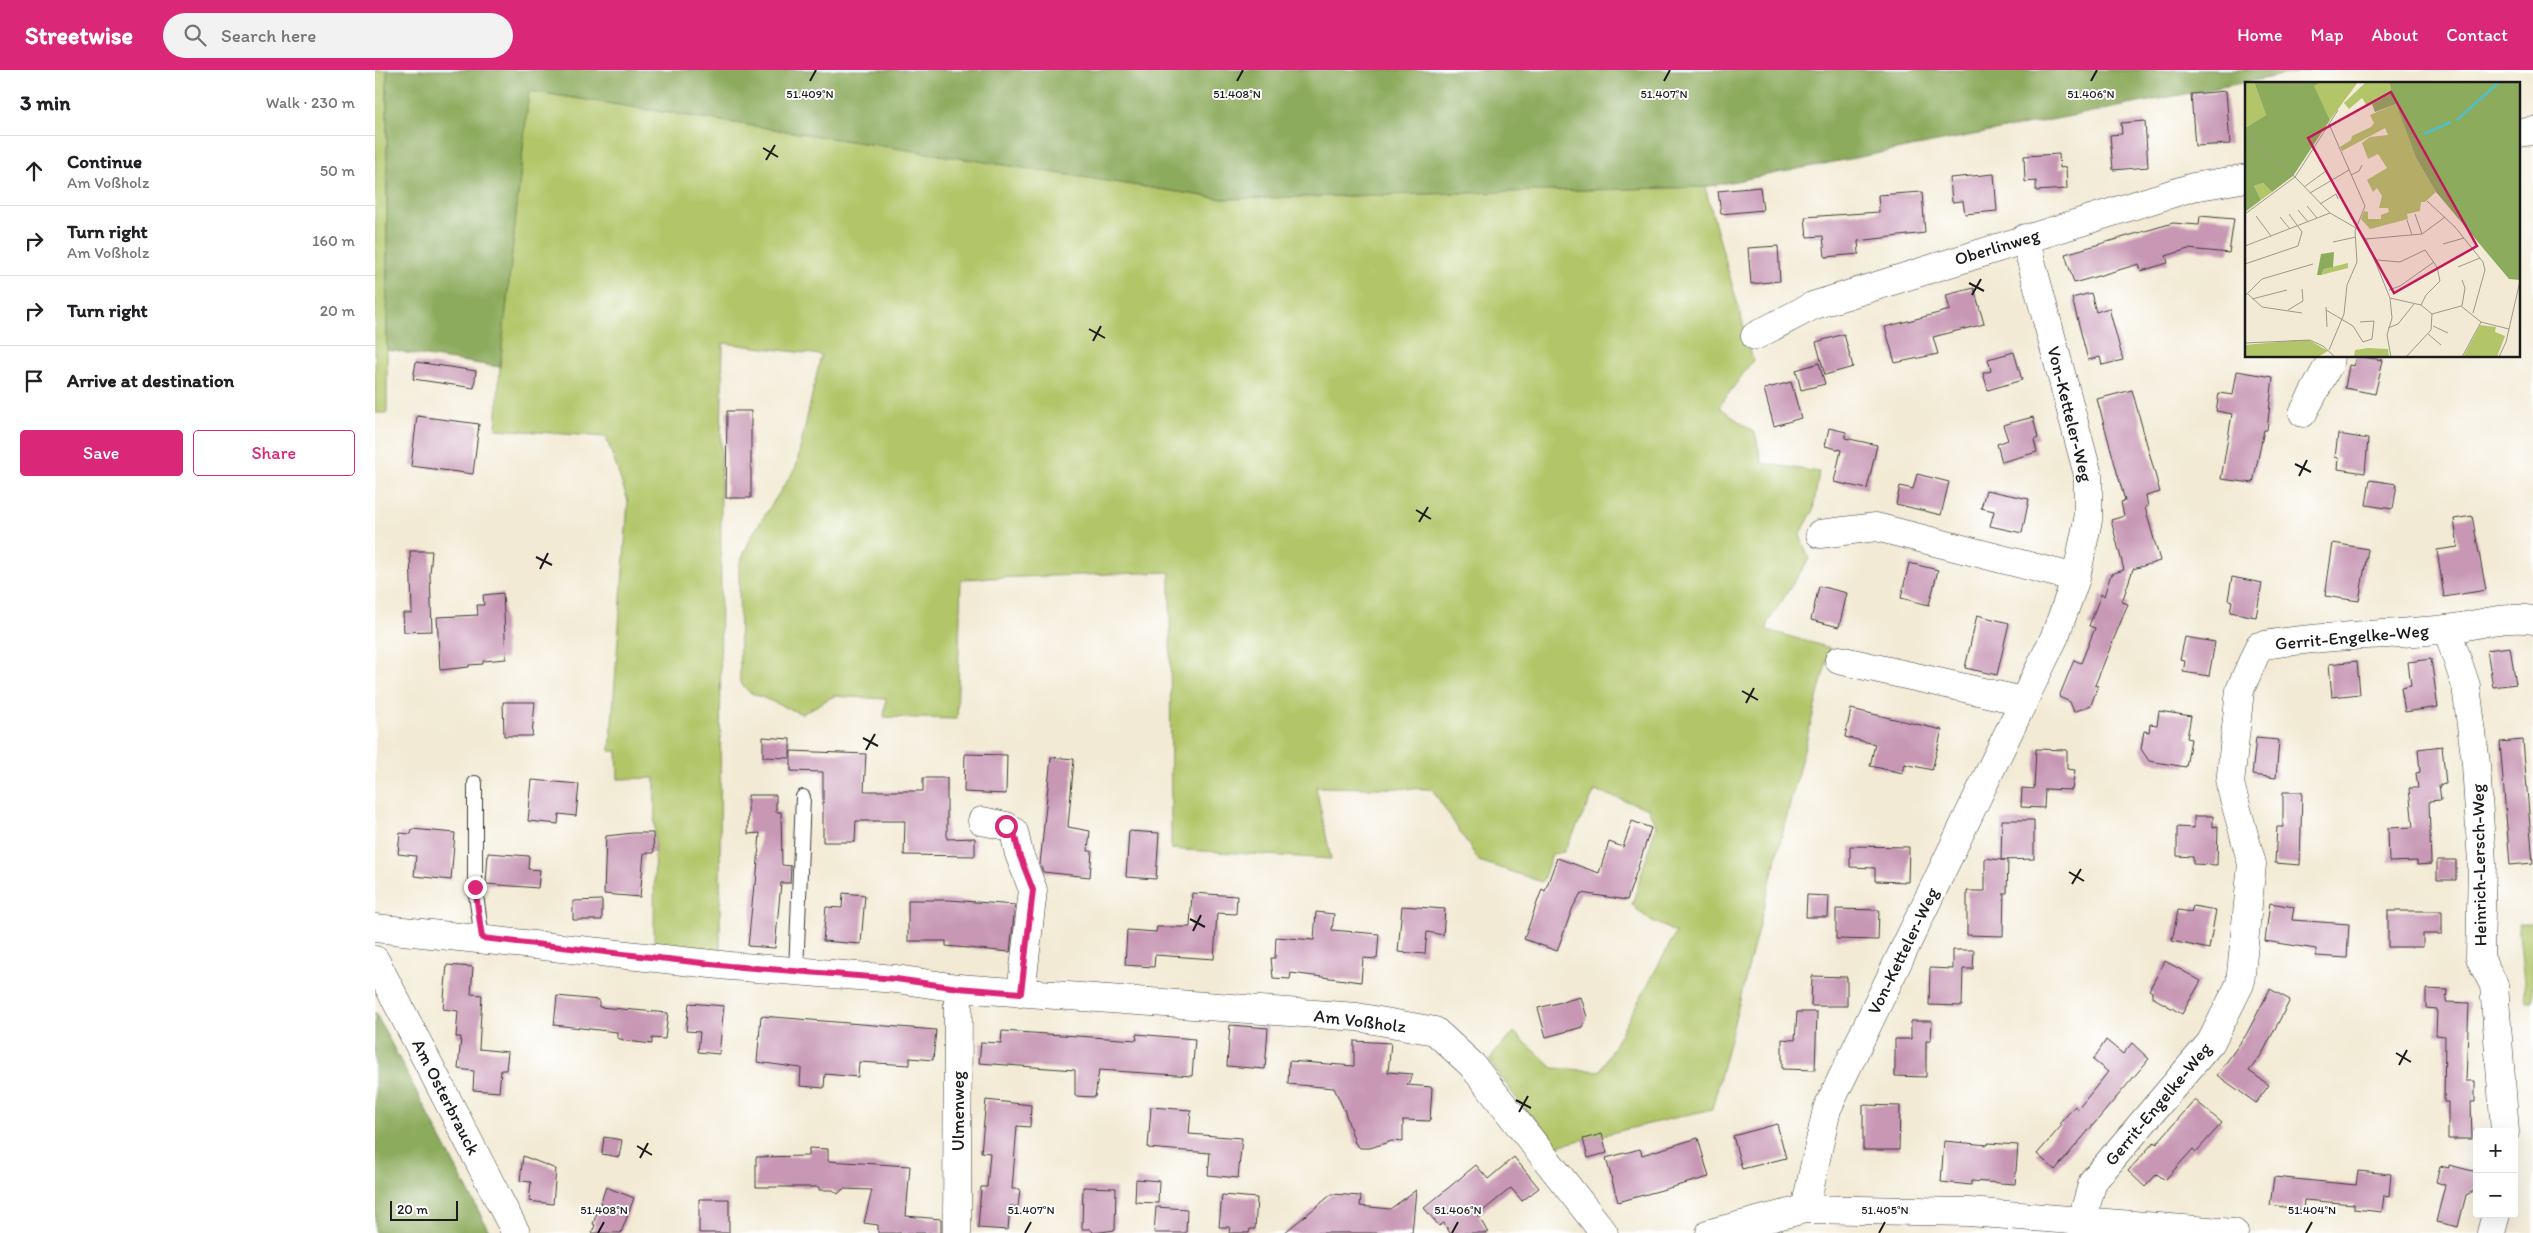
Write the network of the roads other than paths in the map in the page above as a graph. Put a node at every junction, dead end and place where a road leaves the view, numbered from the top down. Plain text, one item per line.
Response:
1 (2245, 178) edge
2 (2025, 238) junction
3 (1755, 336) dead end
4 (2330, 358) edge
5 (2303, 413) dead end
6 (1820, 534) dead end
7 (2076, 578) junction
8 (2533, 620) edge
9 (2447, 629) junction
10 (1839, 660) dead end
11 (2023, 702) junction
12 (475, 783) dead end
13 (803, 797) dead end
14 (983, 821) dead end
15 (375, 928) edge
16 (482, 938) junction
17 (375, 960) edge
18 (796, 972) junction
19 (958, 988) junction
20 (1021, 993) junction
21 (2505, 1128) edge
22 (1805, 1209) junction
23 (2495, 1218) edge
24 (2082, 1220) junction
25 (516, 1233) edge
26 (957, 1233) edge
27 (1604, 1233) edge
28 (1710, 1233) edge
29 (2234, 1233) edge
30 (2491, 1233) edge

1 - 2 street, Oberlinweg
2 - 3 street, Oberlinweg
2 - 7 street, Von-Ketteler-Weg
4 - 5 street
6 - 7 street
7 - 11 street, Von-Ketteler-Weg
8 - 9 street
9 - 21 street, Heinrich-Lersch-Weg
9 - 24 street, Gerrit-Engelke-Weg
10 - 11 street
11 - 22 street, Von-Ketteler-Weg
12 - 16 lane
13 - 18 lane
14 - 20 street
15 - 16 street, Am Voßholz
16 - 18 street, Am Voßholz
17 - 25 street, Am Osterbrauck
18 - 19 street, Am Voßholz
19 - 20 street, Am Voßholz
19 - 26 street, Ulmenweg
20 - 27 street, Am Voßholz
22 - 24 street
22 - 28 street
23 - 30 street
24 - 29 street

